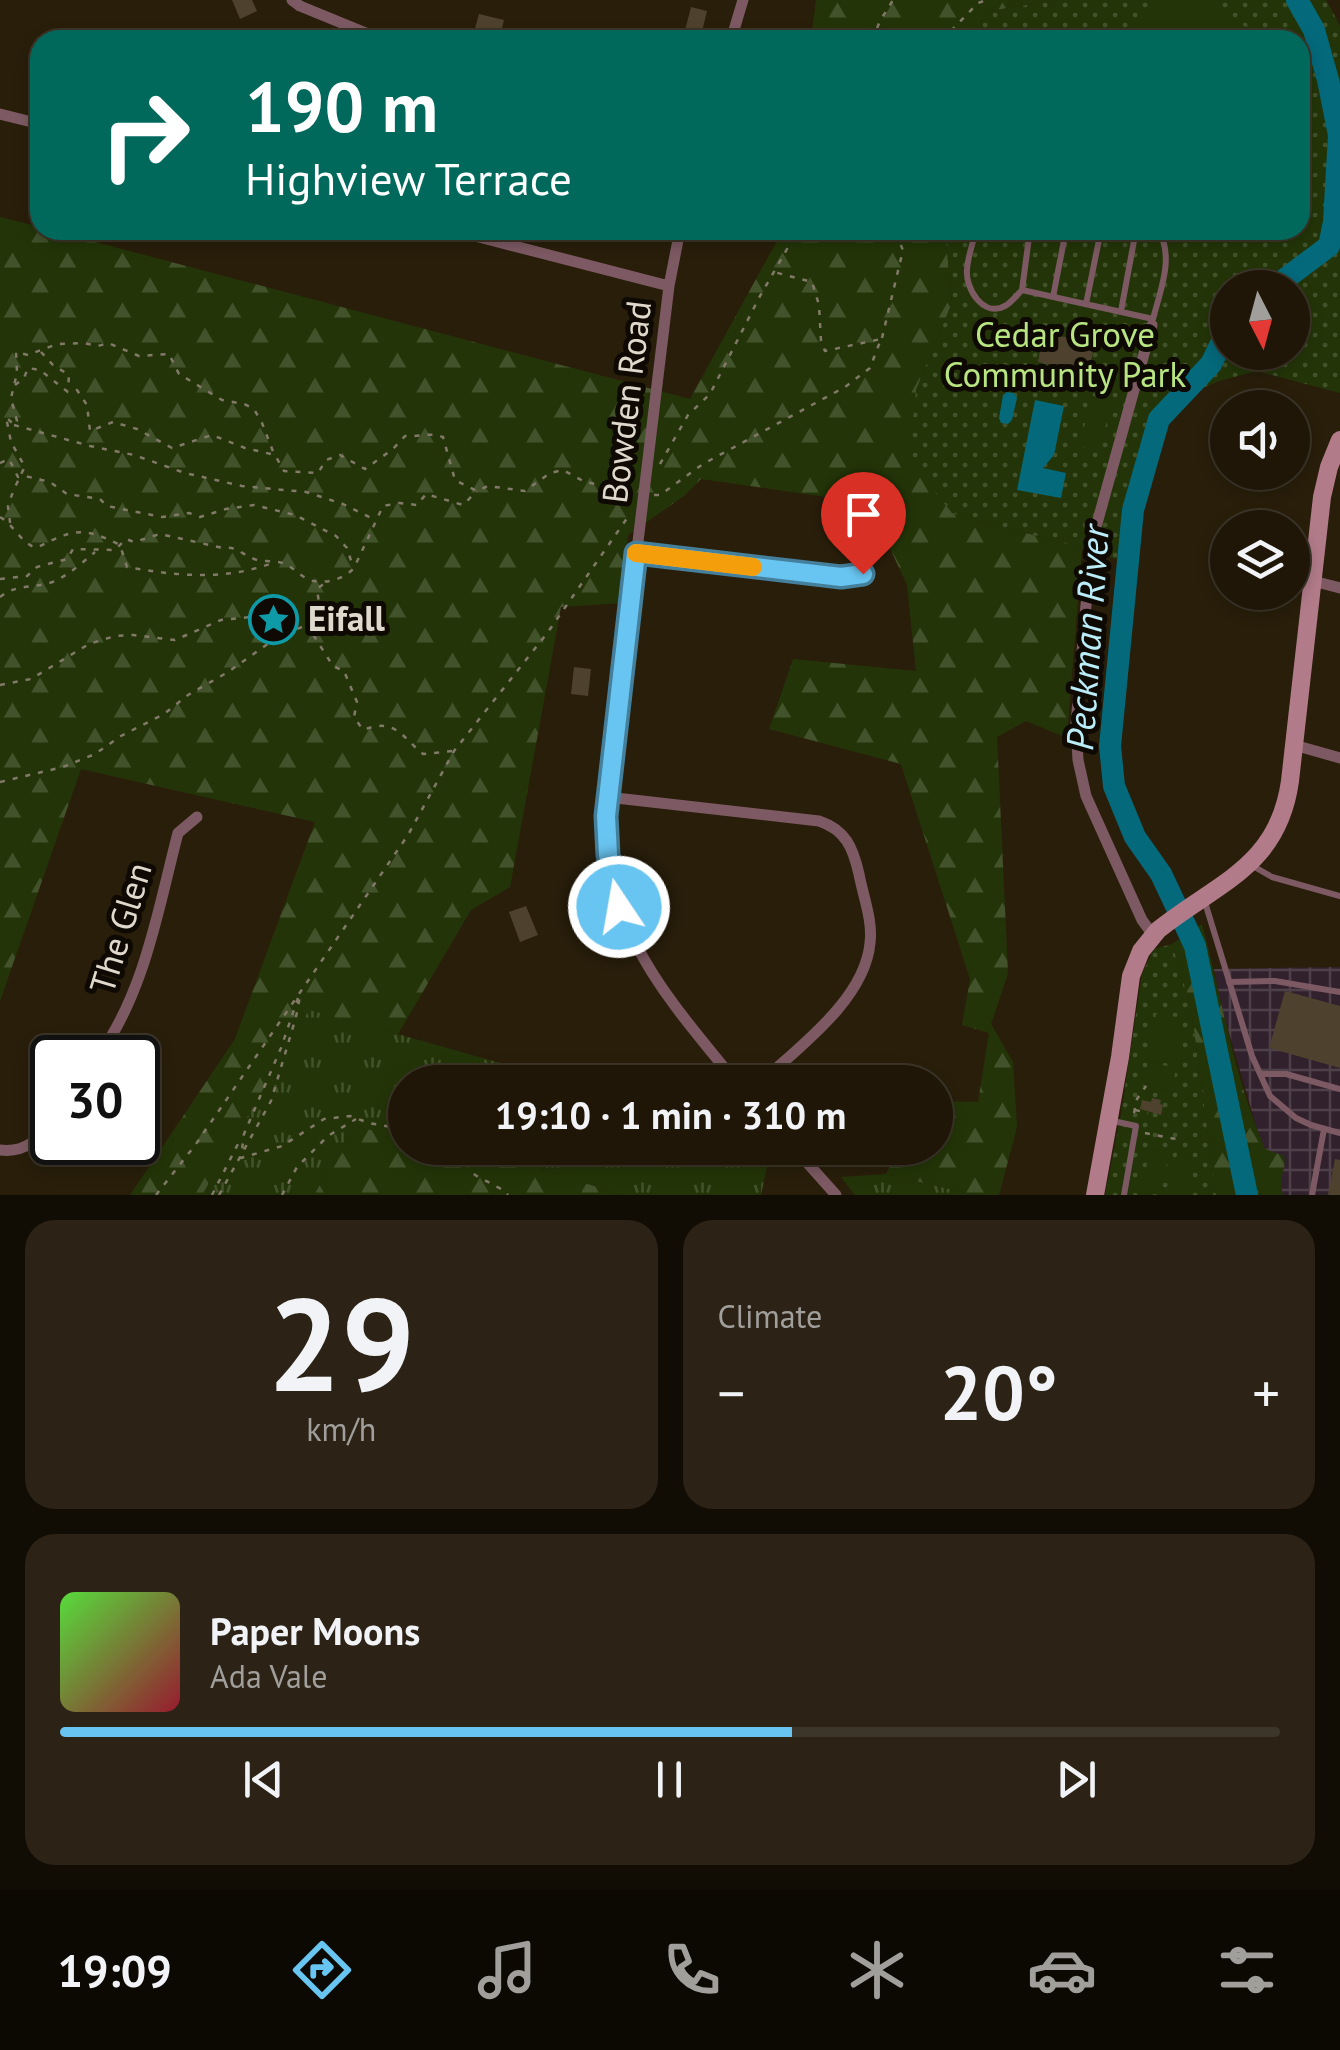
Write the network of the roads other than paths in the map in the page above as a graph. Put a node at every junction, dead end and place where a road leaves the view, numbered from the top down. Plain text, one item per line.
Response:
1 (292, 0) edge
2 (743, 0) edge
3 (358, 30) edge
4 (734, 30) edge
5 (0, 114) edge
6 (30, 122) edge
7 (491, 240) edge
8 (678, 240) edge
9 (974, 240) edge
10 (1029, 240) edge
11 (1064, 240) edge
12 (1099, 240) edge
13 (1134, 240) edge
14 (1164, 240) edge
15 (669, 286) junction
16 (1022, 290) junction
17 (1054, 296) junction
18 (1086, 304) junction
19 (1122, 311) junction
20 (1153, 322) junction
21 (1340, 440) edge
22 (636, 553) junction
23 (863, 574) dead end
24 (1313, 581) junction
25 (1340, 588) edge
26 (1294, 745) junction
27 (1340, 758) edge
28 (608, 797) junction
29 (197, 817) dead end
30 (1250, 864) junction
31 (1340, 896) edge
32 (1197, 903) junction
33 (1158, 930) junction
34 (1229, 982) junction
35 (1340, 992) edge
36 (113, 1035) edge
37 (722, 1065) edge
38 (779, 1065) edge
39 (1260, 1074) junction
40 (1340, 1089) edge
41 (1109, 1120) junction
42 (1324, 1130) junction
43 (1340, 1132) edge
44 (30, 1145) edge
45 (0, 1150) edge
46 (809, 1165) edge
47 (836, 1195) edge
48 (1095, 1195) edge
49 (1124, 1195) edge
50 (1312, 1195) edge

1 - 3 street
2 - 4 street
5 - 6 street
7 - 15 street
8 - 15 street, Bowden Road
9 - 16 lane
10 - 16 lane
11 - 17 lane
12 - 18 lane
13 - 19 lane
14 - 20 lane
15 - 22 street, Bowden Road
16 - 17 lane
17 - 18 lane
18 - 19 lane
19 - 20 lane
20 - 33 street
21 - 24 street
22 - 23 street
22 - 28 street, Bowden Road
24 - 25 street
24 - 26 street
26 - 27 street
26 - 30 street
28 - 37 street, Bowden Road
28 - 38 street
29 - 36 street, The Glen
30 - 31 lane
30 - 32 street
32 - 33 street
32 - 34 lane
33 - 41 street
34 - 35 lane
34 - 39 lane
39 - 40 lane
39 - 42 lane
41 - 48 street
41 - 49 lane
42 - 43 lane
42 - 50 lane
44 - 45 street
46 - 47 street

